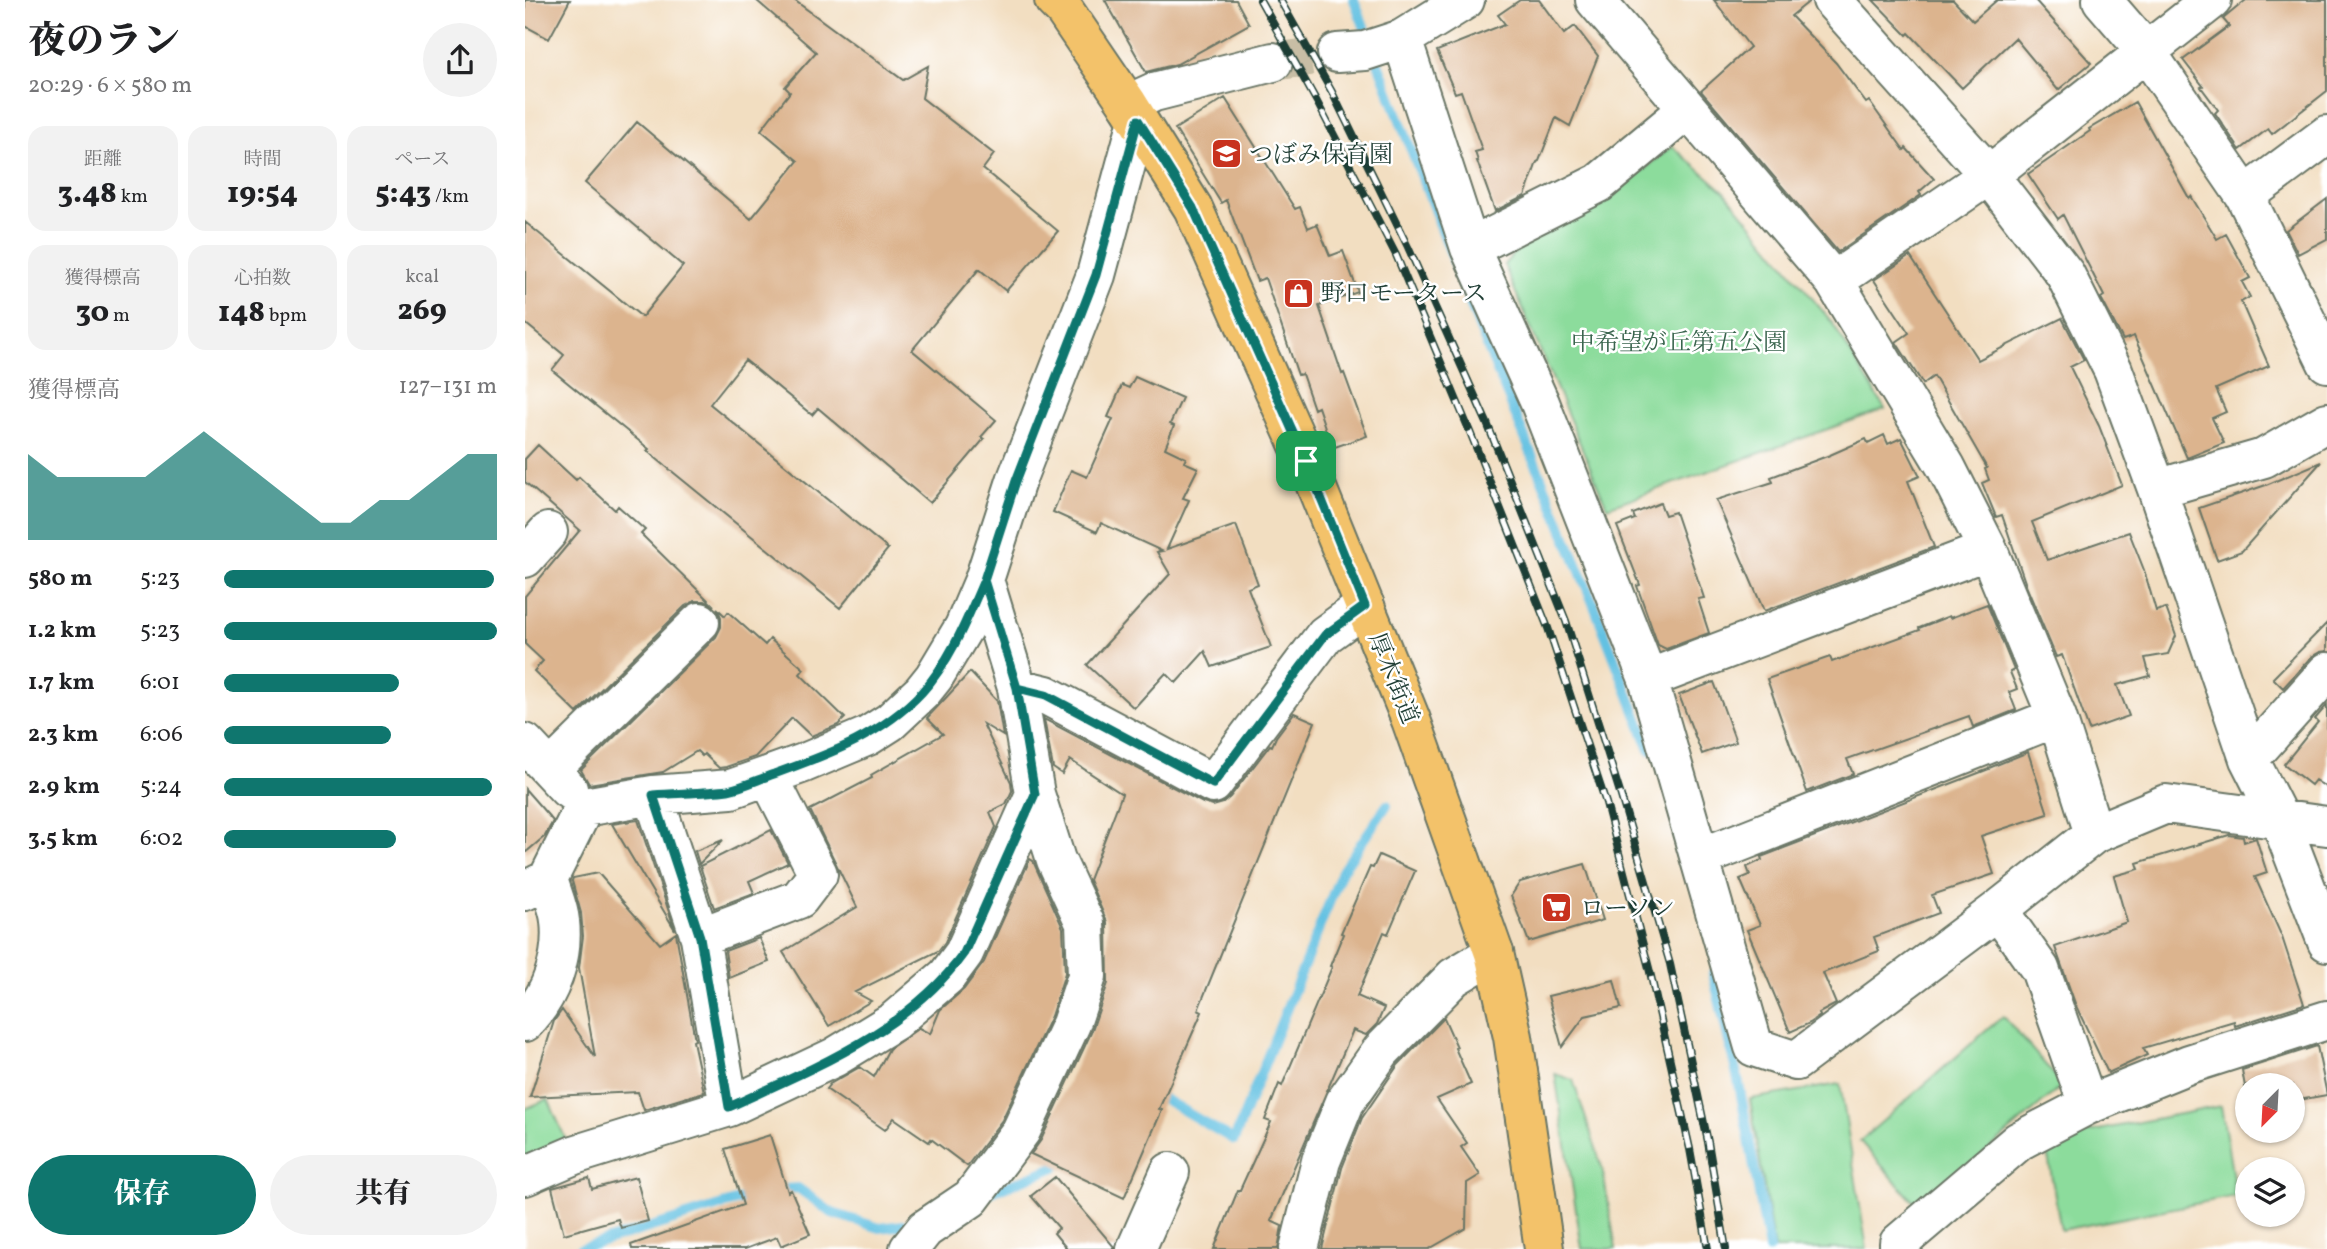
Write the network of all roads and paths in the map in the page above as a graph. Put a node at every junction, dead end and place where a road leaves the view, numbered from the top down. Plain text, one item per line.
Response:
1 (1055, 0) edge
2 (1465, 0) edge
3 (1595, 0) edge
4 (1832, 0) edge
5 (2102, 0) edge
6 (2212, 0) edge
7 (1402, 39) junction
8 (2146, 51) junction
9 (1337, 52) tunnel mouth
10 (1273, 62) tunnel mouth
11 (1687, 110) junction
12 (1133, 112) junction
13 (2327, 135) edge
14 (1989, 175) junction
15 (2245, 196) junction
16 (1470, 248) junction
17 (1834, 281) junction
18 (2327, 363) edge
19 (2327, 422) edge
20 (2157, 489) junction
21 (1988, 550) junction
22 (984, 580) junction
23 (1365, 606) junction
24 (700, 622) dead end
25 (2327, 671) edge
26 (1648, 679) junction
27 (1017, 688) junction
28 (2057, 717) junction
29 (538, 756) edge
30 (2249, 759) junction
31 (768, 776) junction
32 (1035, 794) junction
33 (653, 795) junction
34 (583, 807) junction
35 (2280, 820) junction
36 (2327, 826) edge
37 (2094, 834) junction
38 (1700, 858) junction
39 (536, 885) edge
40 (1998, 910) junction
41 (700, 937) junction
42 (2327, 942) edge
43 (1494, 953) junction
44 (2327, 1020) edge
45 (525, 1022) edge
46 (2088, 1105) junction
47 (729, 1107) junction
48 (1170, 1172) dead end
49 (525, 1176) edge
50 (909, 1249) edge
51 (1136, 1249) edge
52 (1299, 1249) edge
53 (1544, 1249) edge
54 (1899, 1249) edge

1 - 12 main road, 厚木街道
2 - 7 street
3 - 11 street
4 - 14 street
5 - 8 street
6 - 8 street
7 - 9 street
7 - 16 street
8 - 14 street
8 - 15 street
10 - 12 street
11 - 16 street
11 - 17 street
12 - 22 street
12 - 23 main road, 厚木街道
13 - 15 street
14 - 17 street
14 - 20 street
15 - 18 street
16 - 26 street
17 - 21 street
19 - 20 street
20 - 30 street
21 - 26 street
21 - 28 street
22 - 27 street
22 - 31 street
23 - 27 street
23 - 43 main road, 厚木街道
24 - 29 street
25 - 30 street
26 - 38 street
27 - 32 street
28 - 37 street
28 - 38 street
29 - 34 street
30 - 35 street
31 - 33 street
31 - 41 street
32 - 47 street
32 - 50 street
33 - 34 street
33 - 41 street
34 - 39 street
35 - 36 street
35 - 37 street
35 - 42 street
37 - 40 street
38 - 40 street
39 - 45 street
40 - 46 street
41 - 47 street
43 - 52 street
43 - 53 main road, 厚木街道
44 - 46 street
46 - 54 street
47 - 49 street
48 - 51 street

